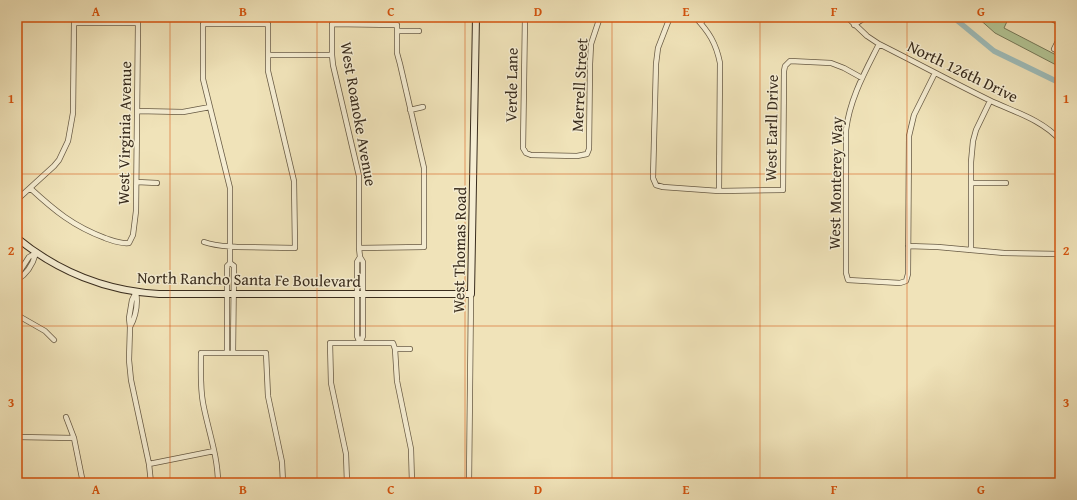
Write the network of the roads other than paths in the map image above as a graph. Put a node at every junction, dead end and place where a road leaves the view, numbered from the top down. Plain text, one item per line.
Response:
1 (476, 17) edge
2 (525, 17) edge
3 (600, 17) edge
4 (670, 17) edge
5 (695, 17) edge
6 (705, 17) edge
7 (847, 17) edge
8 (866, 17) edge
9 (1048, 17) edge
10 (700, 23) junction
11 (1060, 24) edge
12 (854, 25) junction
13 (397, 31) junction
14 (419, 31) dead end
15 (1060, 37) edge
16 (879, 44) junction
17 (1060, 52) edge
18 (268, 55) junction
19 (332, 55) junction
20 (935, 73) junction
21 (862, 78) junction
22 (990, 100) junction
23 (423, 107) dead end
24 (210, 108) junction
25 (410, 110) junction
26 (137, 111) junction
27 (1060, 140) edge
28 (587, 154) joint
29 (137, 182) junction
30 (157, 183) dead end
31 (972, 183) junction
32 (1006, 183) dead end
33 (30, 188) junction
34 (719, 191) junction
35 (19, 197) edge
36 (17, 202) edge
37 (17, 238) edge
38 (204, 242) dead end
39 (230, 246) junction
40 (908, 246) junction
41 (359, 248) junction
42 (971, 250) junction
43 (36, 253) junction
44 (1060, 254) edge
45 (17, 279) edge
46 (136, 292) junction
47 (230, 294) junction
48 (360, 294) junction
49 (471, 294) junction
50 (17, 315) edge
51 (54, 340) dead end
52 (360, 343) junction
53 (395, 349) junction
54 (410, 349) dead end
55 (227, 353) junction
56 (233, 353) junction
57 (66, 417) dead end
58 (17, 437) edge
59 (74, 438) junction
60 (214, 451) junction
61 (149, 464) junction
62 (83, 483) edge
63 (151, 483) edge
64 (218, 483) edge
65 (282, 483) edge
66 (347, 483) edge
67 (412, 483) edge
68 (469, 483) edge

1 - 49 street, West Thomas Road
2 - 28 street, Verde Lane
3 - 28 street, Merrell Street
4 - 34 street
5 - 10 street
6 - 10 street
7 - 12 street
8 - 12 street
9 - 11 street
10 - 34 street
12 - 16 street, North 126th Drive
13 - 14 street
13 - 19 street, West Roanoke Avenue
13 - 25 street
15 - 17 street
16 - 20 street, North 126th Drive
16 - 21 street, West Monterey Way
18 - 19 street
18 - 24 street
18 - 39 street
19 - 41 street, West Roanoke Avenue
20 - 22 street, North 126th Drive
20 - 40 street
21 - 34 street, West Earll Drive
21 - 40 street, West Monterey Way
22 - 27 street, North 126th Drive
22 - 31 street
23 - 25 street
24 - 26 street
24 - 39 street
25 - 41 street
26 - 29 street, West Virginia Avenue
26 - 33 street, West Virginia Avenue
29 - 30 street
29 - 33 street, West Virginia Avenue
31 - 32 street
31 - 42 street
33 - 35 street
35 - 36 street
37 - 43 street, North Rancho Santa Fe Boulevard
38 - 39 street
39 - 47 street
40 - 42 street
41 - 48 street, West Roanoke Avenue
42 - 44 street
43 - 45 street
43 - 46 street, North Rancho Santa Fe Boulevard
46 - 47 street, North Rancho Santa Fe Boulevard
46 - 61 street
47 - 48 street, North Rancho Santa Fe Boulevard
47 - 55 street
47 - 56 street
48 - 49 street, North Rancho Santa Fe Boulevard
48 - 52 street, West Roanoke Avenue
49 - 68 street, West Thomas Road
50 - 51 street
52 - 53 street
52 - 66 street
53 - 54 street
53 - 67 street
55 - 56 street
55 - 60 street
56 - 65 street
57 - 59 street
58 - 59 street
59 - 62 street
60 - 61 street
60 - 64 street
61 - 63 street

